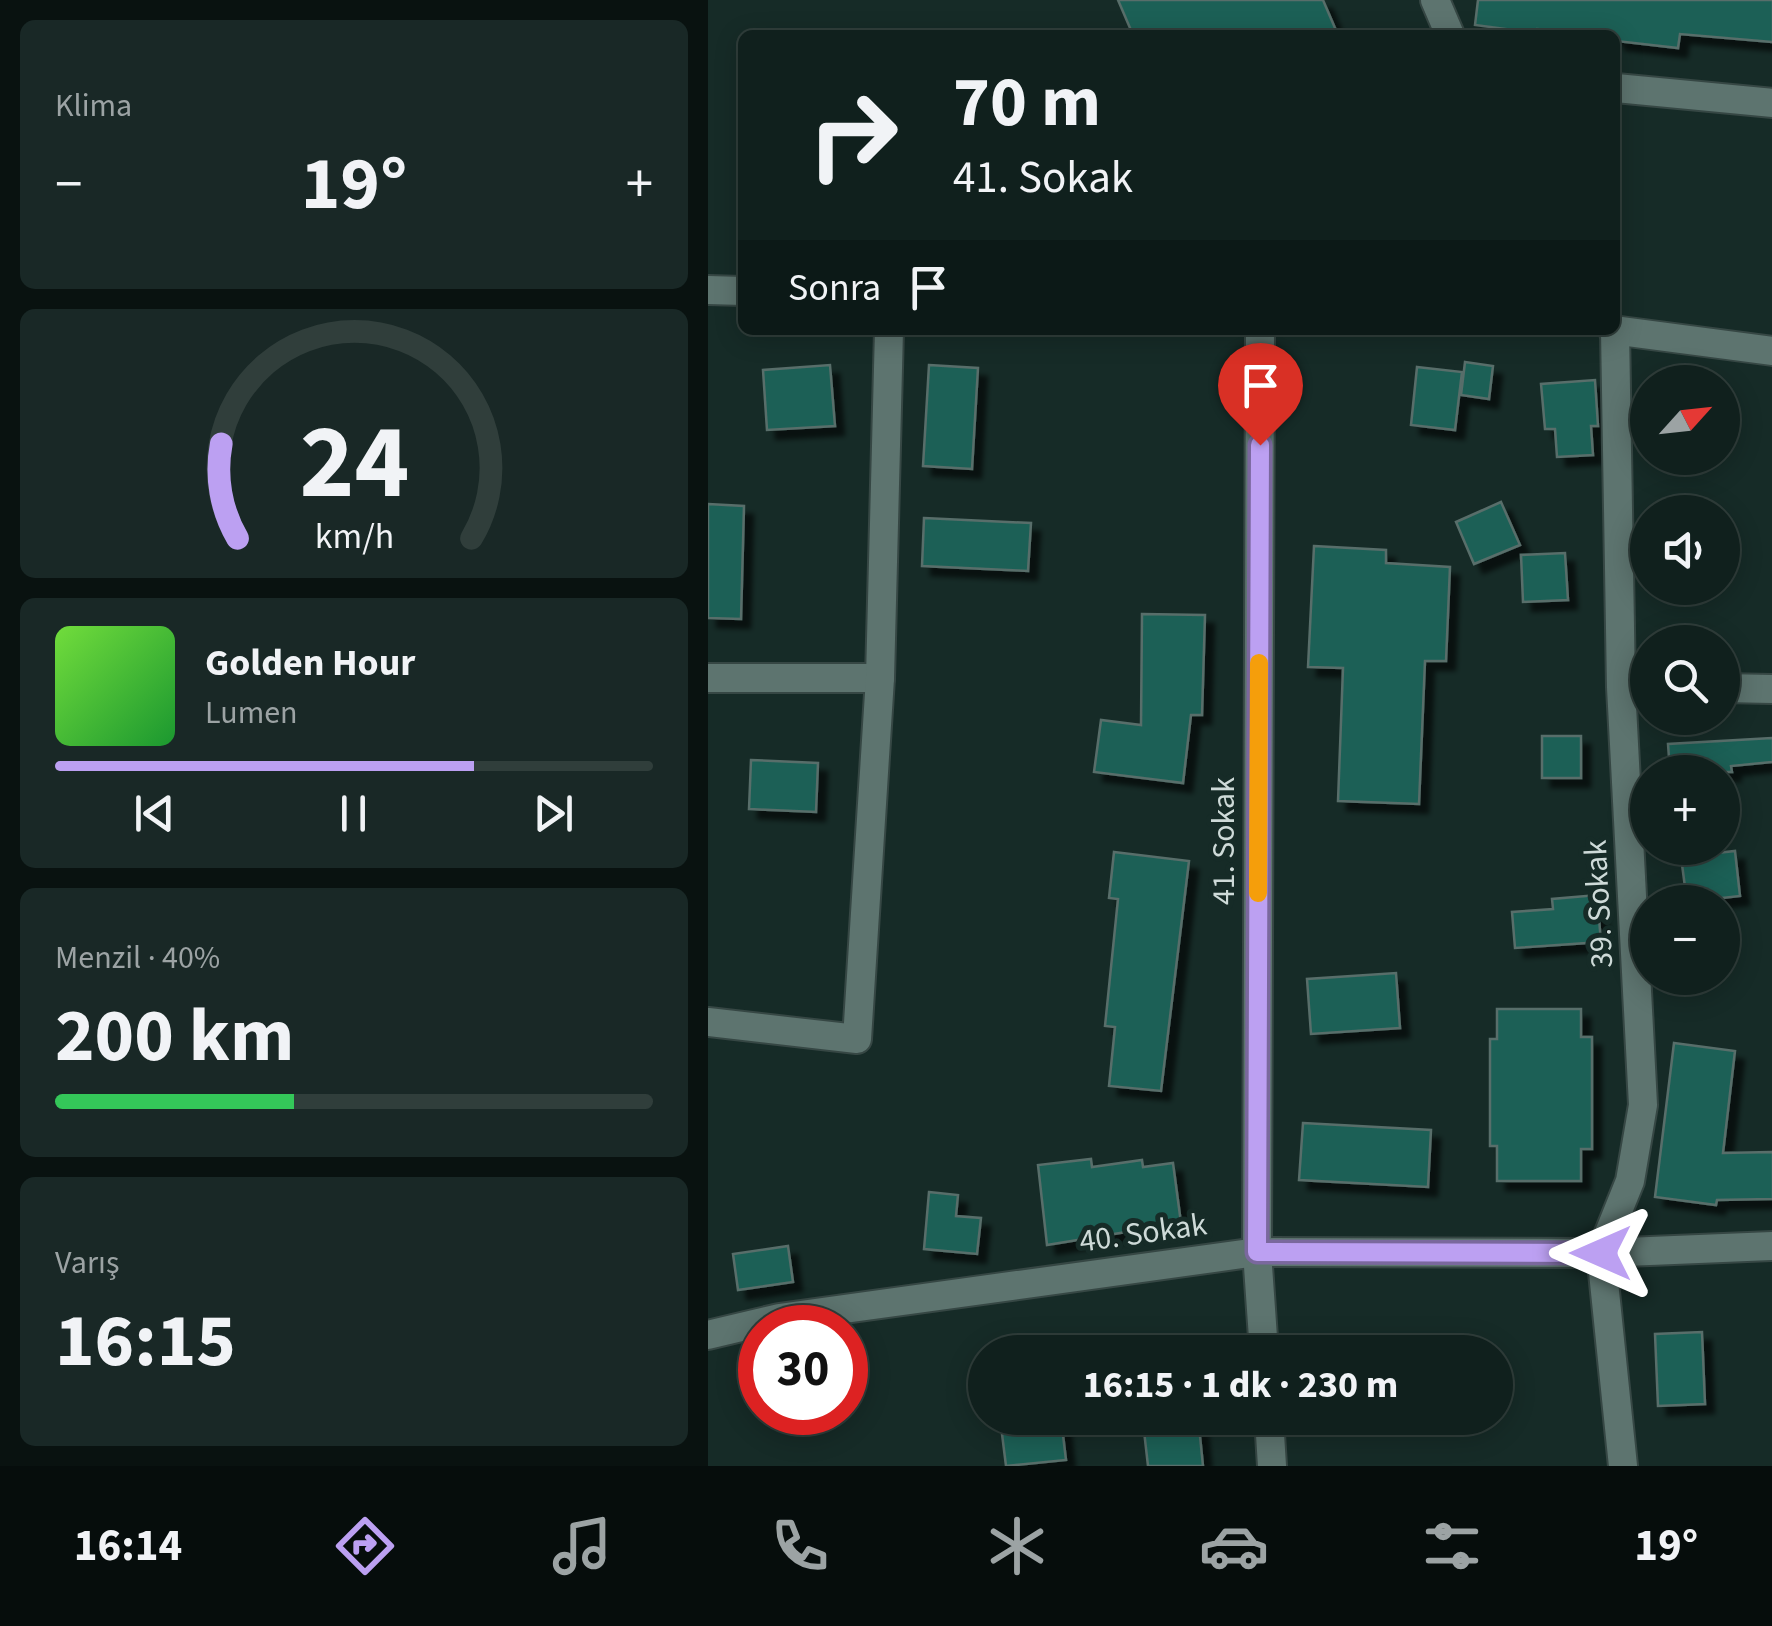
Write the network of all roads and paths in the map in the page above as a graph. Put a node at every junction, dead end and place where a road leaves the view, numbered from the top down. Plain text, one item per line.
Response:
1 (1435, 0) edge
2 (1448, 30) edge
3 (1620, 88) edge
4 (1772, 103) edge
5 (708, 290) edge
6 (738, 291) edge
7 (1620, 331) edge
8 (889, 335) edge
9 (1260, 335) edge
10 (1614, 335) edge
11 (1772, 351) edge
12 (1631, 625) edge
13 (708, 678) edge
14 (880, 678) junction
15 (1740, 688) edge
16 (1772, 689) edge
17 (1636, 735) edge
18 (708, 1022) edge
19 (1772, 1246) edge
20 (1257, 1252) junction
21 (1601, 1253) junction
22 (708, 1335) edge
23 (1263, 1335) edge
24 (1270, 1435) edge
25 (1272, 1466) edge
26 (1623, 1466) edge

1 - 2 street
3 - 4 street
5 - 6 street
7 - 11 street
8 - 14 street
9 - 20 street, 41. Sokak
10 - 12 street, 39. Sokak
13 - 14 street
14 - 18 street
15 - 16 street
17 - 21 street, 39. Sokak
19 - 21 street, 40. Sokak
20 - 21 street, 40. Sokak
20 - 22 street, 40. Sokak
20 - 23 street, 41. Sokak
21 - 26 street, 39. Sokak
24 - 25 street

